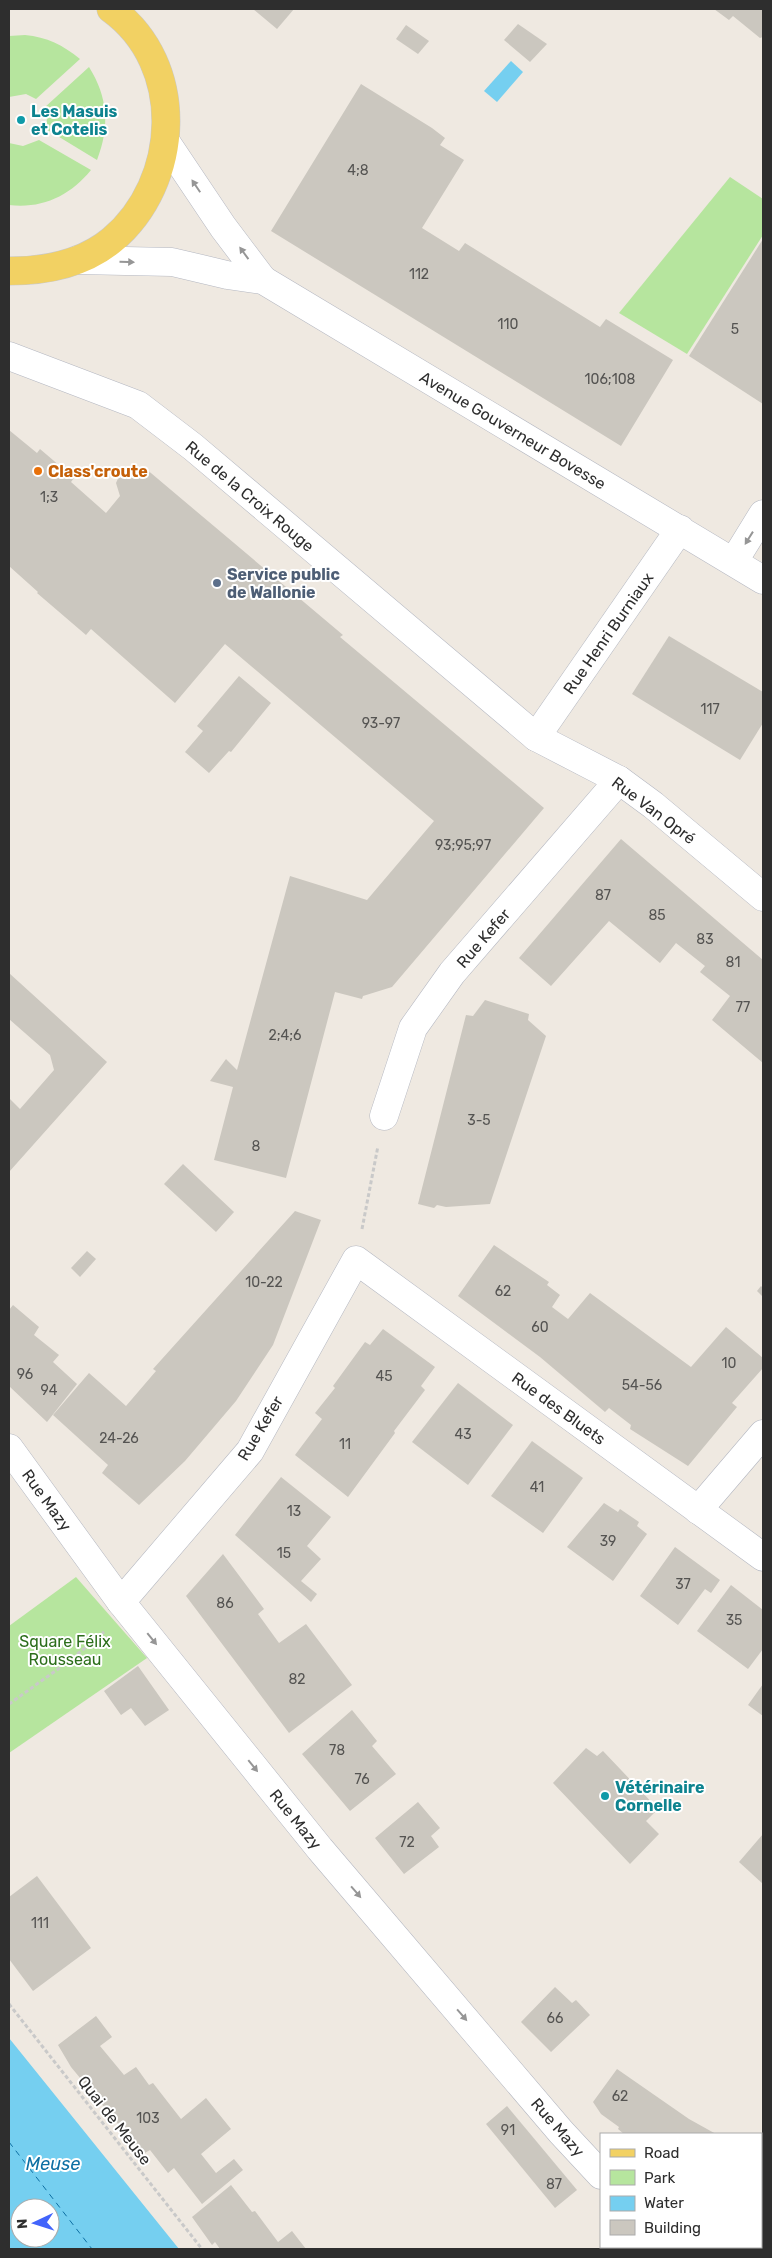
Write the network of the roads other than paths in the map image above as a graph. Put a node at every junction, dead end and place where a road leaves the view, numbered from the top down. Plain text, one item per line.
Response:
1 (121, 11) edge
2 (166, 142) junction
3 (78, 260) junction
4 (9, 271) edge
5 (263, 280) junction
6 (9, 356) edge
7 (763, 514) edge
8 (680, 530) junction
9 (734, 561) junction
10 (763, 580) edge
11 (536, 737) junction
12 (619, 780) junction
13 (763, 897) edge
14 (384, 1116) road end
15 (356, 1260) joint
16 (763, 1434) edge
17 (9, 1448) edge
18 (698, 1510) junction
19 (763, 1557) edge
20 (125, 1606) junction
21 (600, 2174) edge

1 - 2 main road
2 - 3 main road
5 -> 2 street, Avenue Gouverneur Bovesse
3 - 4 main road
3 -> 5 street, Avenue Gouverneur Bovesse
5 - 8 street, Avenue Gouverneur Bovesse
6 - 11 street, Rue de la Croix Rouge
7 -> 9 street
8 - 9 street, Avenue Gouverneur Bovesse
8 - 11 street, Rue Henri Burniaux
9 - 10 street, Avenue Gouverneur Bovesse
11 - 12 street, Rue Van Opré
12 - 13 street, Rue Van Opré
12 - 14 street, Rue Kefer
15 - 18 street, Rue des Bluets
15 - 20 street, Rue Kefer
16 - 18 street
17 - 20 street, Rue Mazy
18 - 19 street, Rue des Bluets
20 -> 21 street, Rue Mazy

